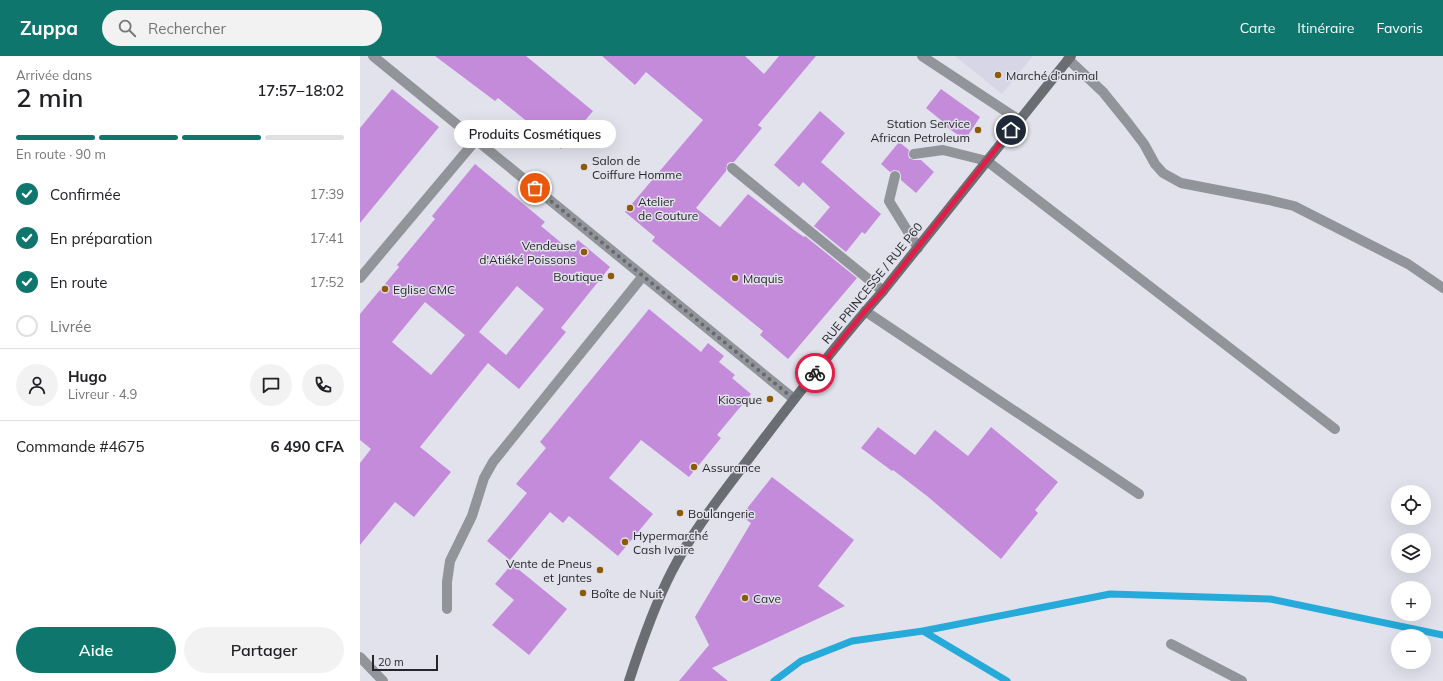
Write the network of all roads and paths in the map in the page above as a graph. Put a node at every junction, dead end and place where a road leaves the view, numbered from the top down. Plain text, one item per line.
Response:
1 (373, 56) edge
2 (922, 56) edge
3 (1069, 58) edge
4 (1020, 120) junction
5 (476, 140) junction
6 (914, 154) dead end
7 (987, 161) junction
8 (732, 168) dead end
9 (895, 176) dead end
10 (918, 248) junction
11 (643, 276) junction
12 (360, 278) edge
13 (1443, 288) edge
14 (883, 291) junction
15 (865, 311) junction
16 (794, 399) junction
17 (1335, 429) dead end
18 (1139, 494) dead end
19 (447, 609) dead end
20 (1171, 644) dead end
21 (360, 657) edge
22 (383, 681) edge
23 (628, 681) edge
24 (1242, 681) edge

1 - 5 street
2 - 4 street
3 - 4 street, RUE PRINCESSE / RUE P60
3 - 13 street
4 - 7 street, RUE PRINCESSE / RUE P60
5 - 11 street
5 - 12 street
6 - 7 street
7 - 10 street, RUE PRINCESSE / RUE P60
7 - 17 street
8 - 14 street
9 - 10 street
10 - 14 street, RUE PRINCESSE / RUE P60
11 - 16 street
11 - 19 street
14 - 15 street, RUE PRINCESSE / RUE P60
15 - 16 street, RUE PRINCESSE / RUE P60
15 - 18 street
16 - 23 street, RUE PRINCESSE / RUE P60
20 - 24 street
21 - 22 street

